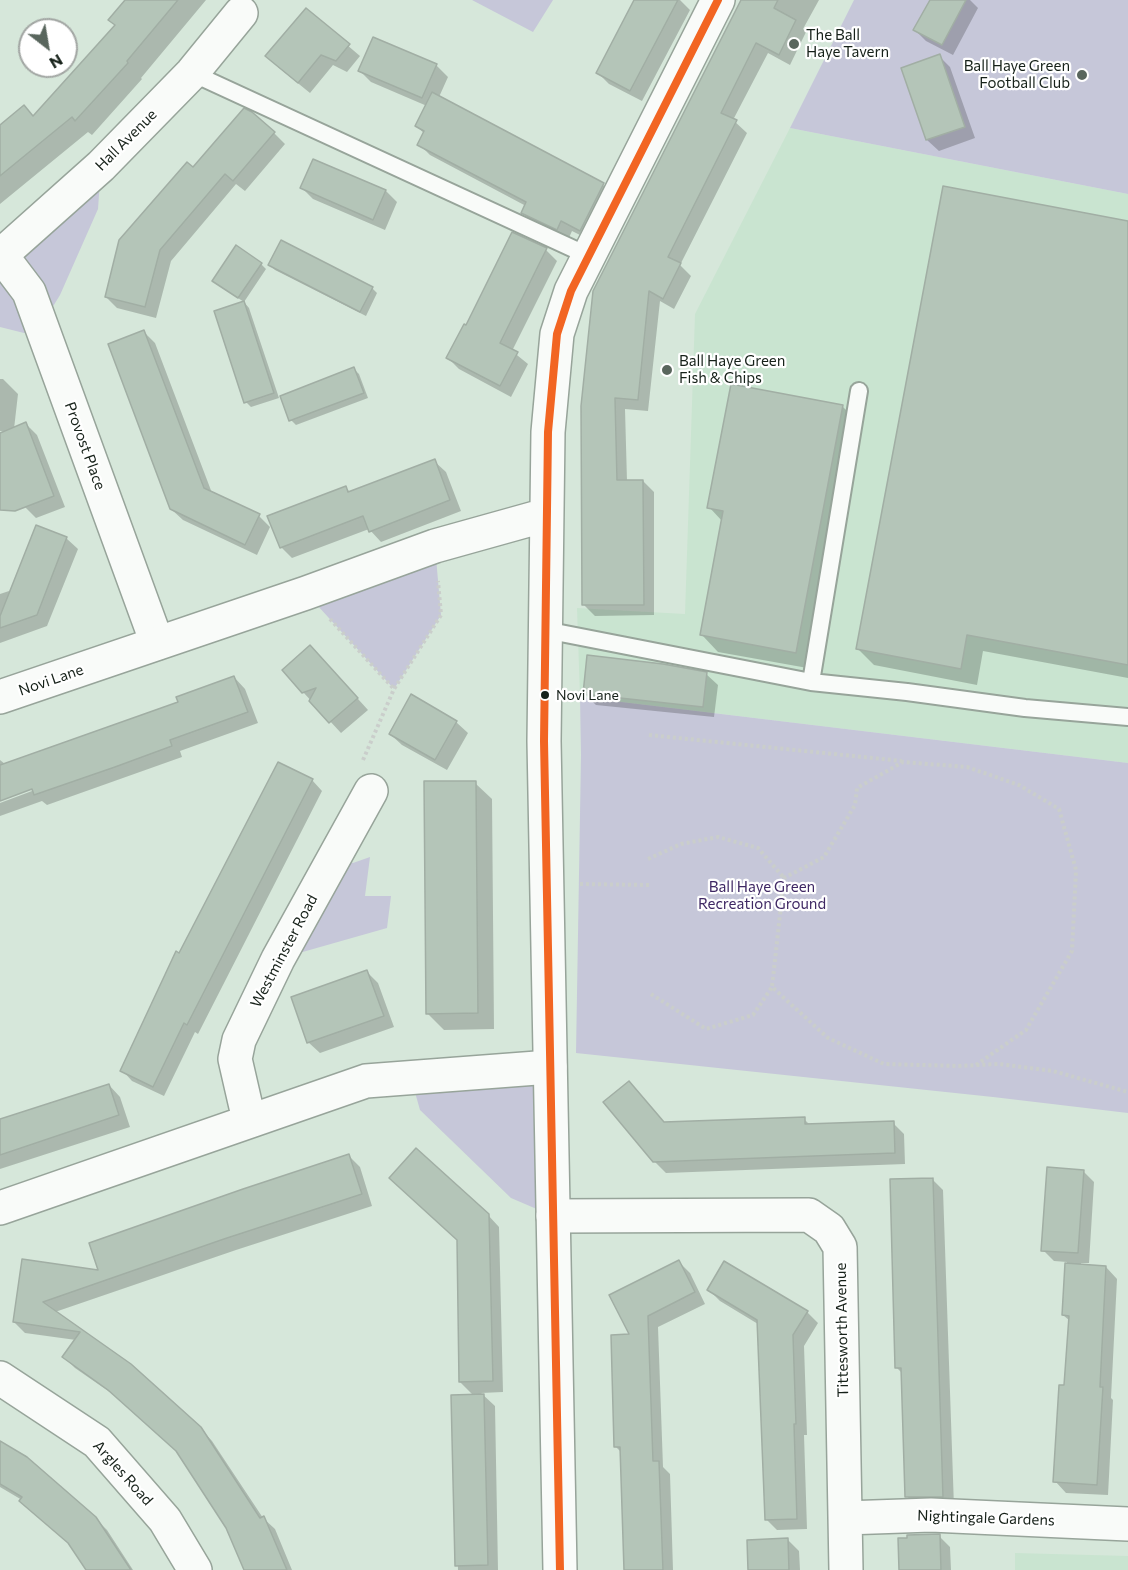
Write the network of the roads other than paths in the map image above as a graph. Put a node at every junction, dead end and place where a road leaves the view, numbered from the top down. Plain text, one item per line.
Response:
1 (718, 0) edge
2 (241, 13) dead end
3 (192, 73) junction
4 (1, 256) edge
5 (589, 256) junction
6 (859, 391) dead end
7 (546, 515) junction
8 (545, 630) junction
9 (157, 643) junction
10 (811, 682) junction
11 (0, 697) edge
12 (1128, 717) edge
13 (371, 791) road end
14 (550, 1066) junction
15 (249, 1120) junction
16 (0, 1208) edge
17 (553, 1216) junction
18 (0, 1378) edge
19 (844, 1518) junction
20 (1128, 1524) edge
21 (195, 1570) edge
22 (560, 1570) edge
23 (846, 1570) edge

1 - 5 street
2 - 3 street, Hall Avenue
3 - 4 street, Hall Avenue
3 - 5 lane
4 - 9 street, Provost Place
5 - 7 street
6 - 10 lane
7 - 8 street
7 - 9 street, Novi Lane
8 - 10 lane
8 - 14 street
9 - 11 street, Novi Lane
10 - 12 lane
13 - 15 street, Westminster Road
14 - 15 street
14 - 17 street
15 - 16 street
17 - 19 street, Tittesworth Avenue
17 - 22 street
18 - 21 street, Argles Road
19 - 20 street, Nightingale Gardens
19 - 23 street, Tittesworth Avenue

